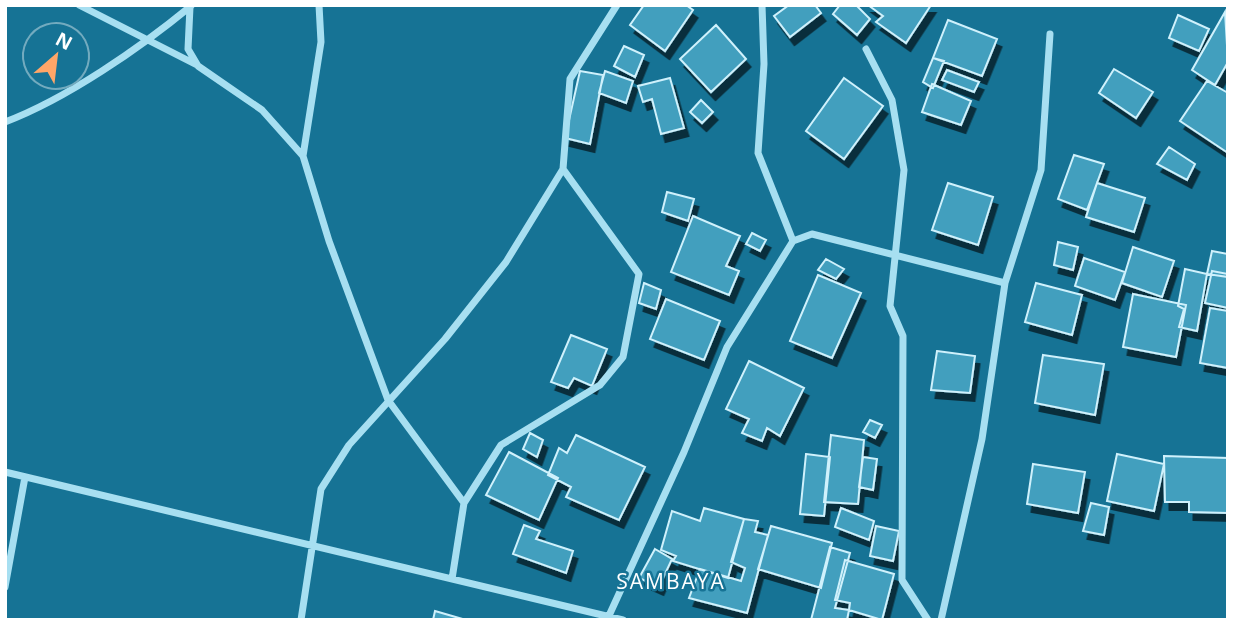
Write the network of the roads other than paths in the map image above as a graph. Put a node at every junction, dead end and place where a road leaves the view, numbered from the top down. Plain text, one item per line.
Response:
1 (79, 5) edge
2 (319, 5) edge
3 (617, 5) edge
4 (762, 5) edge
5 (191, 6) edge
6 (1050, 34) dead end
7 (149, 38) junction
8 (866, 49) dead end
9 (198, 66) junction
10 (5, 122) edge
11 (303, 156) junction
12 (563, 169) junction
13 (793, 241) junction
14 (893, 254) junction
15 (1005, 283) junction
16 (388, 400) junction
17 (5, 472) edge
18 (25, 477) junction
19 (464, 503) junction
20 (310, 545) junction
21 (452, 579) junction
22 (5, 587) edge
23 (608, 618) edge
24 (301, 620) edge
25 (623, 620) edge
26 (928, 620) edge
27 (941, 620) edge

1 - 7 street
2 - 11 street
3 - 12 street
4 - 13 street
5 - 7 street
5 - 9 street
6 - 15 street
7 - 9 street
7 - 10 street
8 - 14 street
9 - 11 street
11 - 16 street
12 - 16 street
12 - 19 street
13 - 14 street
13 - 23 street
14 - 15 street
14 - 26 street
15 - 27 street
16 - 19 street
16 - 20 street
17 - 18 street
18 - 20 street
18 - 22 street
19 - 21 street
20 - 21 street
20 - 24 street
21 - 23 street
23 - 25 street

